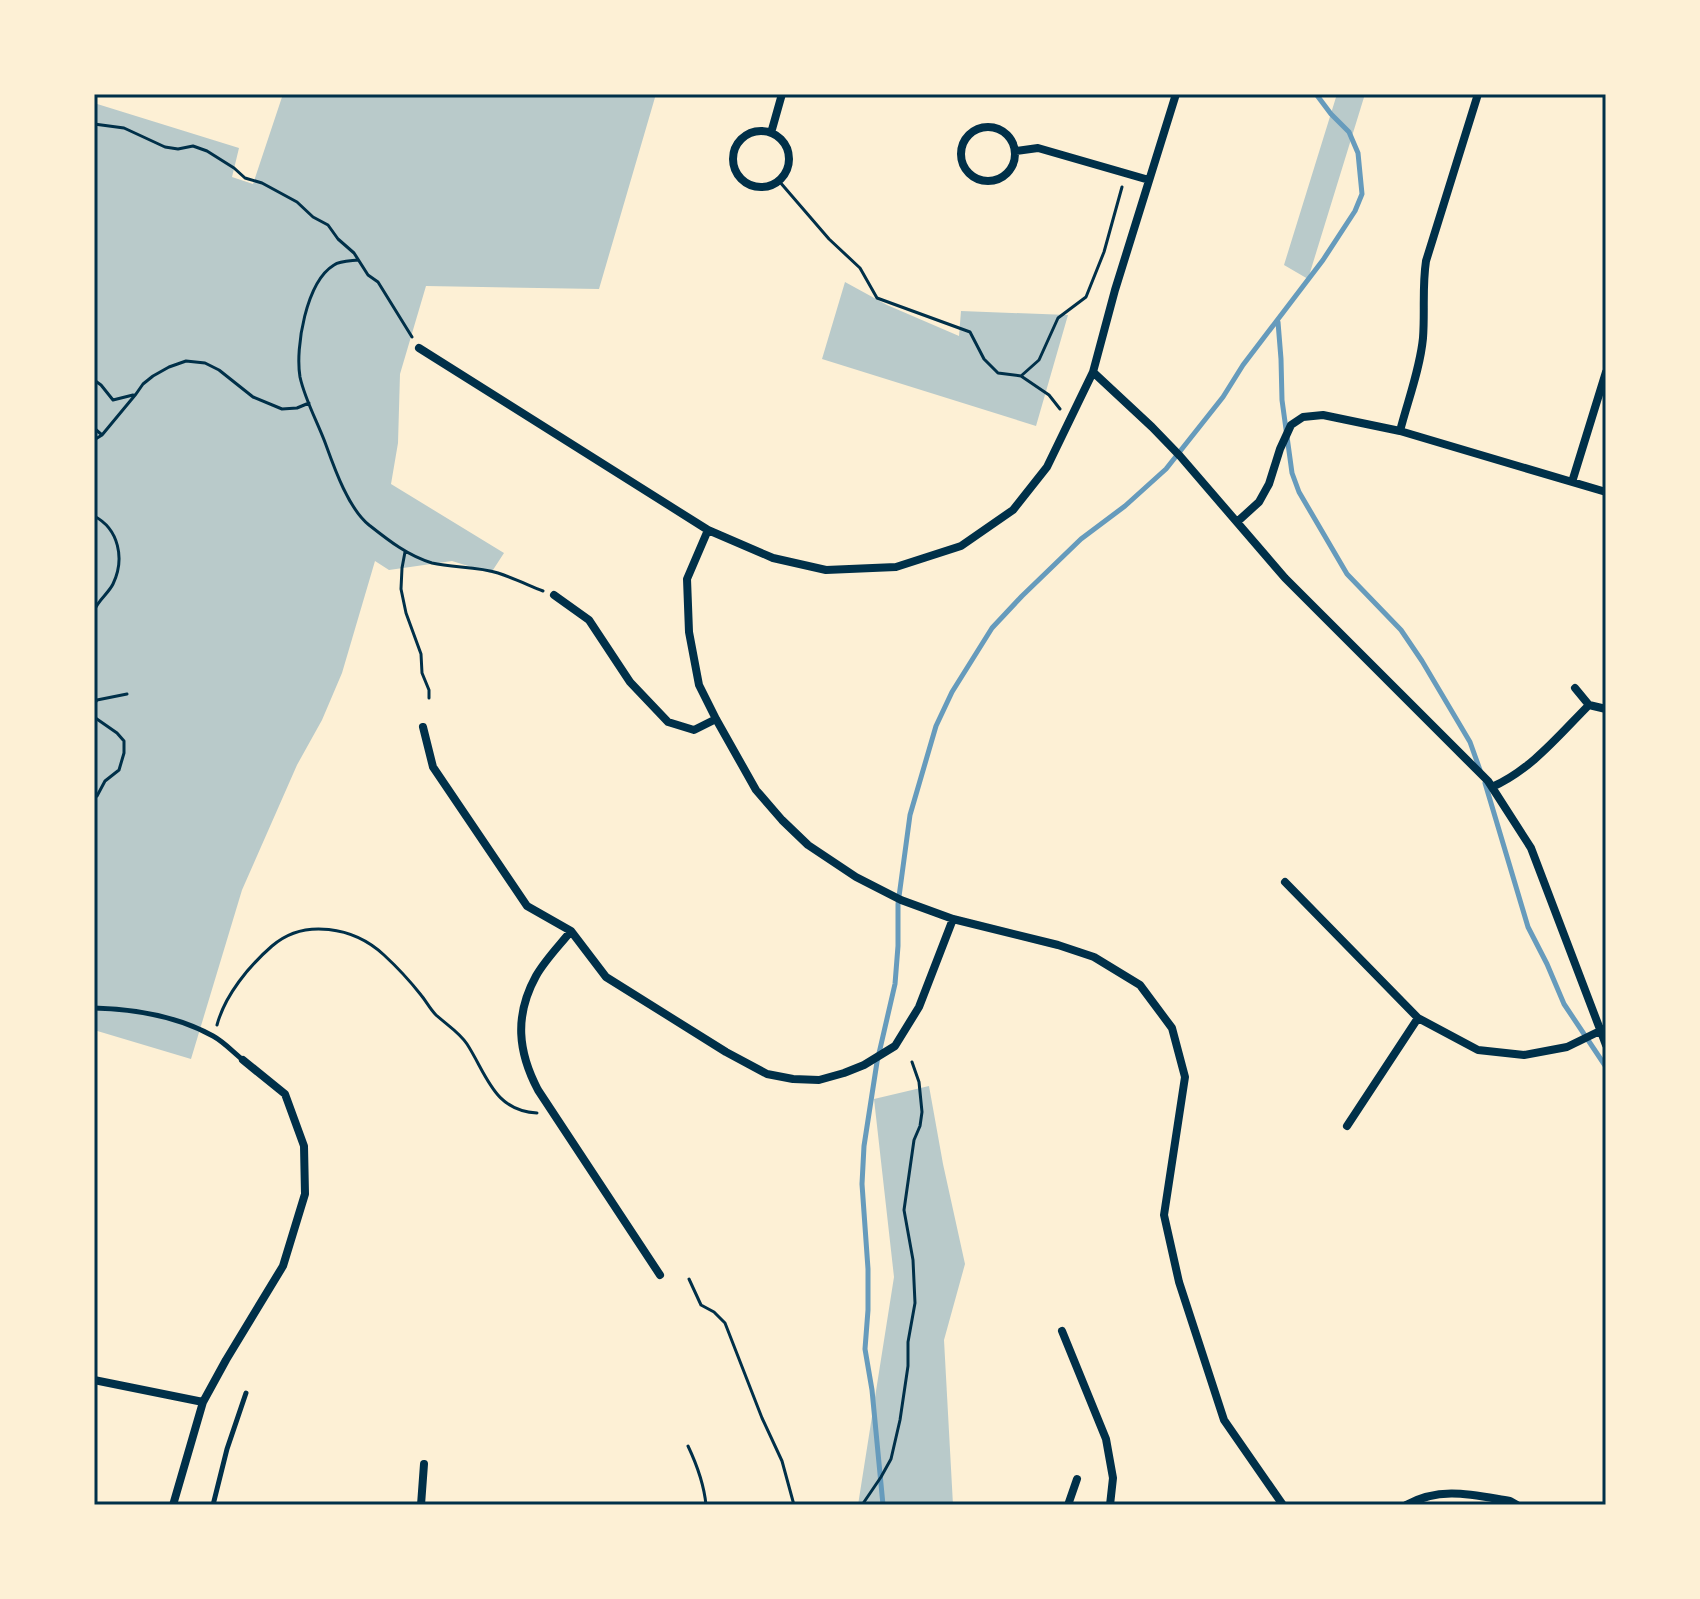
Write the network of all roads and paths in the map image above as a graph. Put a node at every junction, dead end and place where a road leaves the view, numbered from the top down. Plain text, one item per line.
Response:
1 (782, 94) edge
2 (1176, 94) edge
3 (1478, 94) edge
4 (95, 124) edge
5 (771, 133) junction
6 (1016, 151) junction
7 (1149, 180) junction
8 (779, 181) junction
9 (1122, 187) dead end
10 (358, 260) junction
11 (419, 348) joint
12 (1093, 372) junction
13 (1606, 372) edge
14 (1021, 376) junction
15 (94, 380) edge
16 (136, 394) junction
17 (309, 403) junction
18 (1070, 421) junction
19 (94, 428) edge
20 (1400, 431) junction
21 (102, 435) junction
22 (94, 440) edge
23 (1572, 482) junction
24 (1606, 492) edge
25 (94, 516) edge
26 (1237, 522) junction
27 (708, 530) junction
28 (405, 552) junction
29 (554, 595) joint
30 (94, 611) edge
31 (94, 633) edge
32 (94, 640) edge
33 (1575, 688) dead end
34 (127, 694) dead end
35 (429, 698) dead end
36 (94, 704) edge
37 (1589, 705) junction
38 (1606, 709) edge
39 (94, 717) edge
40 (716, 719) junction
41 (423, 727) dead end
42 (1492, 787) junction
43 (94, 794) edge
44 (1285, 882) dead end
45 (953, 919) junction
46 (571, 931) junction
47 (94, 1008) edge
48 (1418, 1018) junction
49 (1604, 1030) edge
50 (214, 1037) junction
51 (1606, 1045) edge
52 (243, 1060) joint
53 (912, 1062) dead end
54 (545, 1113) dead end
55 (1347, 1126) dead end
56 (660, 1275) dead end
57 (689, 1279) dead end
58 (1062, 1331) dead end
59 (94, 1380) edge
60 (246, 1393) dead end
61 (203, 1402) junction
62 (688, 1446) dead end
63 (424, 1464) dead end
64 (1077, 1479) dead end
65 (173, 1505) edge
66 (213, 1505) edge
67 (421, 1505) edge
68 (706, 1505) edge
69 (794, 1505) edge
70 (862, 1505) edge
71 (1068, 1505) edge
72 (1110, 1505) edge
73 (1283, 1505) edge
74 (1406, 1505) edge
75 (1517, 1505) edge

1 - 5 street
2 - 7 street
3 - 20 street
4 - 10 path
5 - 8 street
5 - 8 street
6 - 6 street
6 - 7 street
7 - 12 street
8 - 14 path
9 - 14 path
10 - 11 path
10 - 17 path
11 - 27 street
12 - 18 street
12 - 26 street
13 - 23 street
14 - 18 path
15 - 16 path
16 - 17 path
16 - 21 path
17 - 28 path
18 - 27 street
19 - 21 path
20 - 23 street
20 - 26 street
21 - 22 path
23 - 24 street
25 - 30 path
26 - 42 street
27 - 40 street
28 - 29 path
28 - 35 path
29 - 40 street
31 - 32 path
33 - 37 street
34 - 36 path
37 - 38 street
37 - 42 street
39 - 43 path
40 - 45 street
41 - 46 street
42 - 49 street
44 - 48 street
45 - 46 street
45 - 73 street
46 - 56 street
47 - 50 lane
48 - 49 street
48 - 55 street
49 - 51 street
50 - 52 lane
50 - 54 path
52 - 61 street
53 - 70 path
57 - 69 path
58 - 72 street
59 - 61 street
60 - 66 lane
61 - 65 street
62 - 68 path
63 - 67 street
64 - 71 street
74 - 75 street

